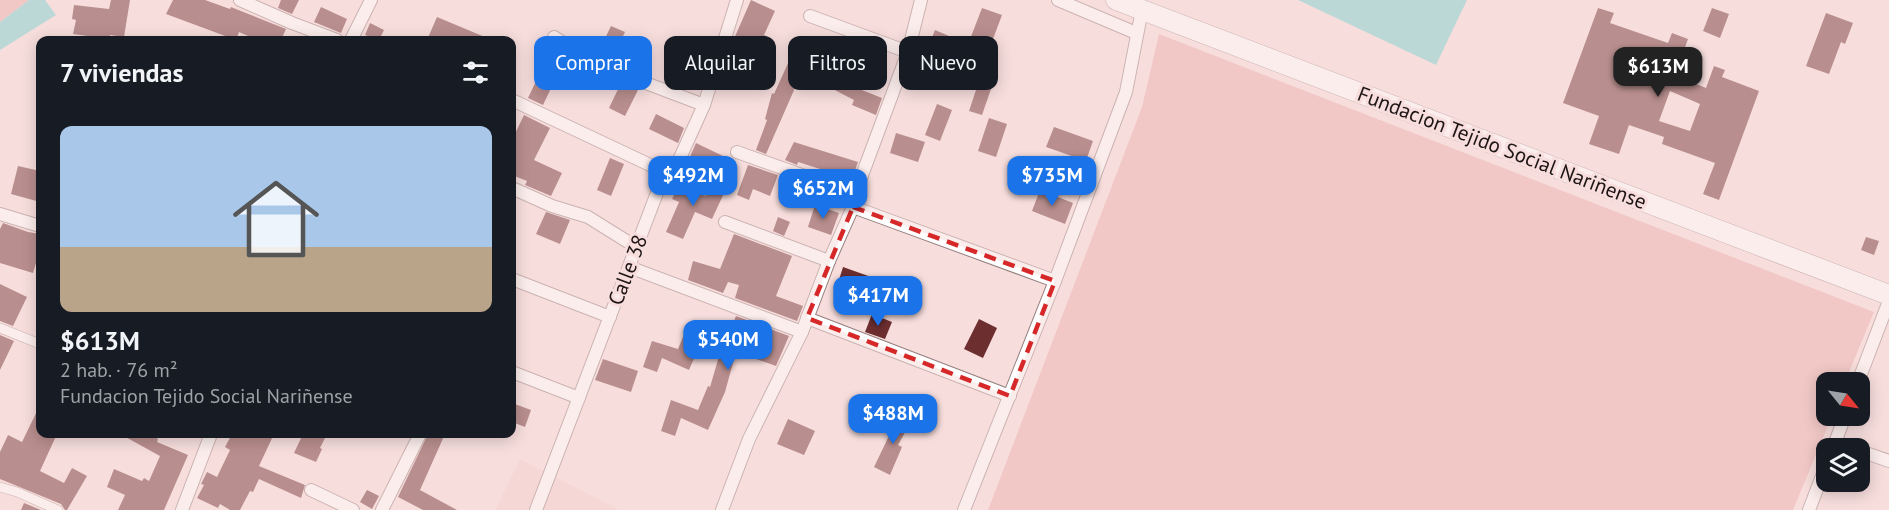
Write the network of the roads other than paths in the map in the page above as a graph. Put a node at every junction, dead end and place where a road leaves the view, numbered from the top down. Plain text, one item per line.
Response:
1 (240, 0) edge
2 (371, 0) edge
3 (737, 0) edge
4 (921, 0) edge
5 (1058, 0) edge
6 (1116, 0) edge
7 (1142, 10) junction
8 (810, 16) dead end
9 (1137, 33) junction
10 (326, 36) edge
11 (353, 36) edge
12 (912, 36) edge
13 (899, 49) edge
14 (899, 76) edge
15 (652, 85) edge
16 (516, 102) edge
17 (704, 105) junction
18 (737, 152) dead end
19 (665, 172) junction
20 (516, 190) edge
21 (855, 194) junction
22 (854, 207) junction
23 (0, 214) edge
24 (725, 222) dead end
25 (36, 224) edge
26 (636, 247) junction
27 (829, 261) junction
28 (629, 267) junction
29 (516, 281) edge
30 (1055, 281) junction
31 (1889, 295) edge
32 (1889, 301) edge
33 (610, 317) junction
34 (807, 318) junction
35 (0, 328) edge
36 (802, 332) junction
37 (36, 342) edge
38 (1862, 372) edge
39 (516, 374) edge
40 (1010, 396) junction
41 (579, 398) junction
42 (209, 438) edge
43 (418, 438) edge
44 (1870, 454) edge
45 (1889, 461) edge
46 (0, 487) edge
47 (311, 490) dead end
48 (1816, 492) edge
49 (58, 510) edge
50 (182, 510) edge
51 (353, 510) edge
52 (382, 510) edge
53 (536, 510) edge
54 (722, 510) edge
55 (964, 510) edge
56 (1809, 510) edge

1 - 10 street
2 - 11 street
3 - 17 street, Calle 38
4 - 12 street
5 - 9 street
6 - 7 main road, Fundacion Tejido Social Nariñense
7 - 9 street
7 - 31 main road, Fundacion Tejido Social Nariñense
8 - 13 street
9 - 30 street
14 - 21 street
15 - 17 street
16 - 19 street
17 - 19 street, Calle 38
18 - 21 street
19 - 26 street, Calle 38
20 - 26 street
21 - 22 street
22 - 27 street
22 - 30 street
23 - 25 street
24 - 27 street
26 - 28 street, Calle 38
27 - 34 street
28 - 33 street, Calle 38
28 - 36 street
29 - 33 street
30 - 40 street
32 - 38 street
33 - 41 street, Calle 38
34 - 36 street
34 - 40 street
35 - 37 street
36 - 54 street
39 - 41 street
40 - 55 street
41 - 53 street, Calle 38
42 - 50 street
43 - 52 street
44 - 45 street
46 - 49 street
47 - 51 street
48 - 56 street

